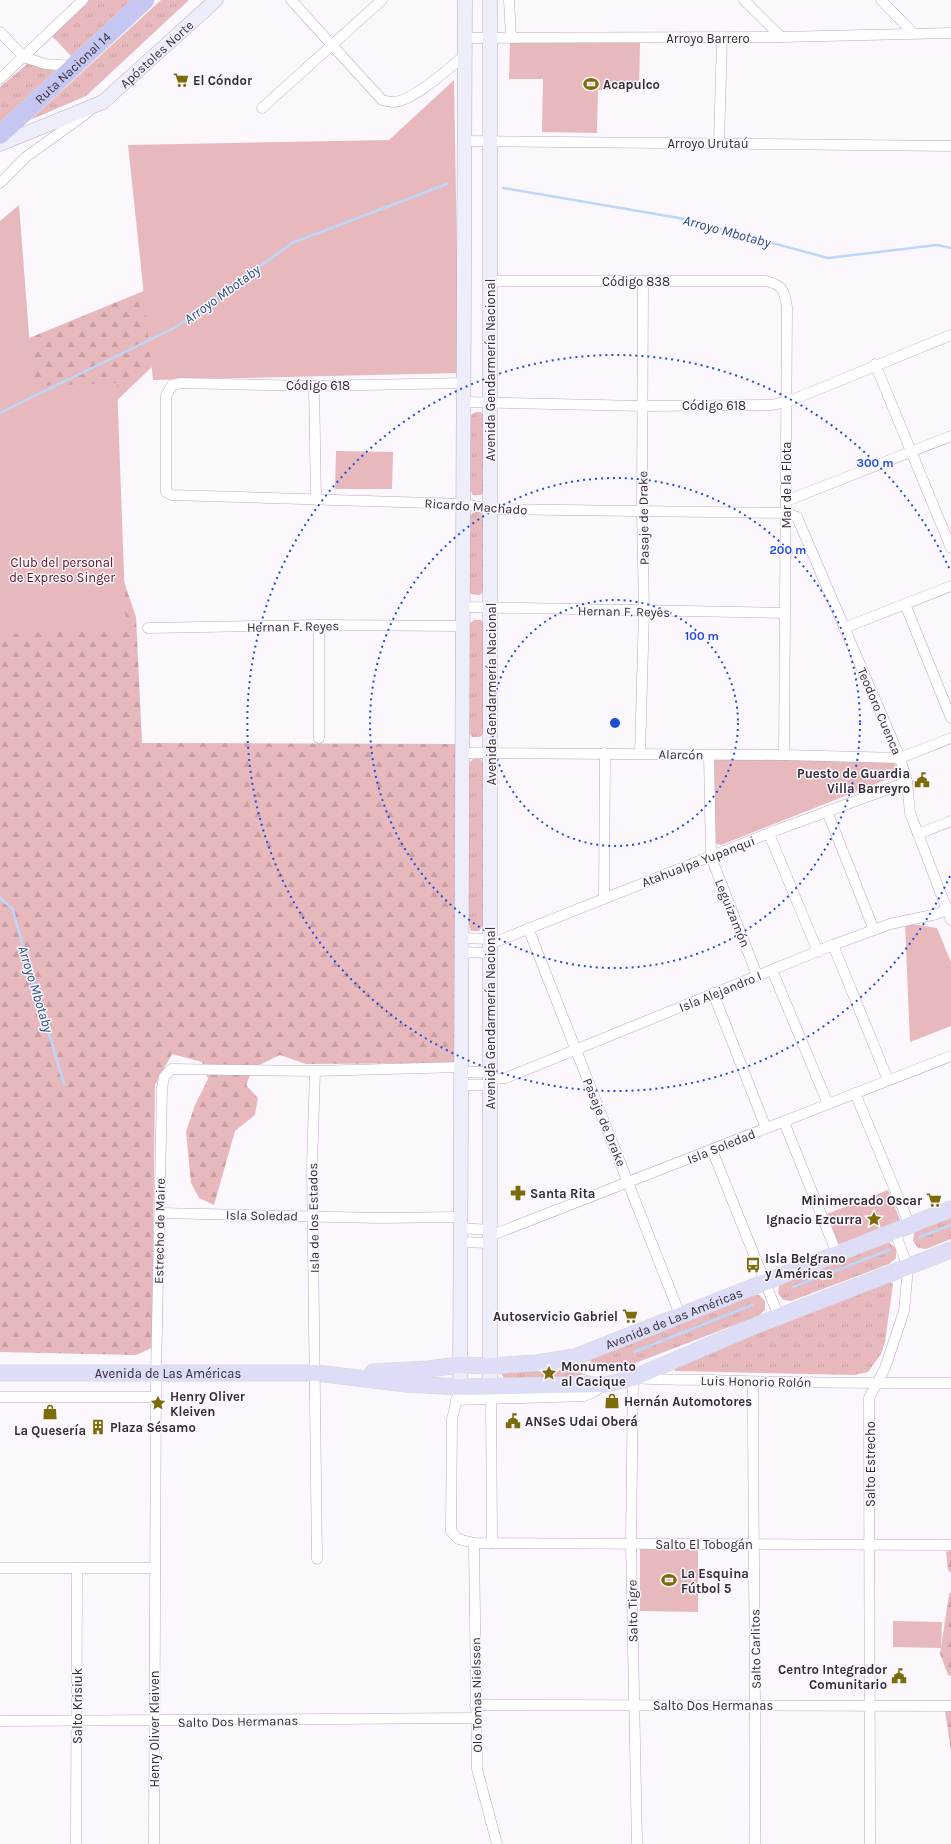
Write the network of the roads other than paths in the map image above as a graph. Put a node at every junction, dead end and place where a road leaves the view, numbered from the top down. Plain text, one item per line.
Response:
1 (83, 0) edge
2 (145, 0) edge
3 (216, 0) edge
4 (291, 0) edge
5 (382, 0) edge
6 (465, 0) edge
7 (490, 0) edge
8 (509, 0) edge
9 (744, 0) edge
10 (881, 0) edge
11 (0, 32) edge
12 (913, 33) junction
13 (951, 33) edge
14 (781, 37) junction
15 (465, 38) junction
16 (490, 38) junction
17 (511, 38) junction
18 (722, 38) junction
19 (333, 45) junction
20 (465, 55) junction
21 (24, 57) junction
22 (74, 66) junction
23 (0, 79) edge
24 (96, 106) junction
25 (262, 108) dead end
26 (0, 135) edge
27 (464, 141) junction
28 (490, 142) junction
29 (720, 143) junction
30 (0, 144) edge
31 (951, 146) edge
32 (0, 183) edge
33 (490, 281) junction
34 (643, 282) junction
35 (781, 287) joint
36 (951, 335) edge
37 (875, 364) junction
38 (463, 383) junction
39 (314, 386) junction
40 (463, 402) junction
41 (787, 402) junction
42 (490, 403) junction
43 (642, 406) junction
44 (951, 436) edge
45 (911, 452) junction
46 (166, 492) joint
47 (316, 500) junction
48 (786, 501) junction
49 (463, 504) junction
50 (490, 509) junction
51 (642, 512) junction
52 (786, 514) junction
53 (951, 548) edge
54 (951, 586) edge
55 (905, 604) junction
56 (463, 607) junction
57 (491, 608) junction
58 (644, 611) junction
59 (785, 613) junction
60 (319, 625) junction
61 (463, 626) junction
62 (148, 628) dead end
63 (844, 628) junction
64 (951, 718) edge
65 (319, 738) dead end
66 (951, 738) edge
67 (462, 753) junction
68 (490, 753) junction
69 (605, 754) junction
70 (640, 754) junction
71 (709, 754) junction
72 (784, 755) junction
73 (900, 758) junction
74 (907, 782) junction
75 (827, 811) junction
76 (951, 820) edge
77 (769, 834) junction
78 (918, 834) junction
79 (711, 857) junction
80 (604, 898) junction
81 (949, 909) edge
82 (951, 920) edge
83 (528, 928) junction
84 (874, 930) junction
85 (461, 945) junction
86 (833, 945) junction
87 (490, 946) junction
88 (818, 952) junction
89 (772, 970) junction
90 (757, 975) junction
91 (713, 993) junction
92 (576, 1049) junction
93 (951, 1056) edge
94 (319, 1070) junction
95 (461, 1075) junction
96 (490, 1079) junction
97 (888, 1080) junction
98 (855, 1092) junction
99 (828, 1104) junction
100 (784, 1122) junction
101 (766, 1128) junction
102 (712, 1150) junction
103 (629, 1182) junction
104 (951, 1209) edge
105 (160, 1213) junction
106 (313, 1216) junction
107 (910, 1226) junction
108 (460, 1229) junction
109 (895, 1232) junction
110 (490, 1236) junction
111 (951, 1250) edge
112 (837, 1254) junction
113 (908, 1268) junction
114 (765, 1282) junction
115 (680, 1315) junction
116 (779, 1317) junction
117 (565, 1360) junction
118 (460, 1365) junction
119 (490, 1366) junction
120 (0, 1373) edge
121 (316, 1373) junction
122 (156, 1374) junction
123 (336, 1375) junction
124 (633, 1378) junction
125 (611, 1380) junction
126 (753, 1382) junction
127 (877, 1383) junction
128 (951, 1383) edge
129 (458, 1394) junction
130 (491, 1394) junction
131 (0, 1397) edge
132 (156, 1397) junction
133 (474, 1543) junction
134 (492, 1543) junction
135 (631, 1544) junction
136 (752, 1544) junction
137 (870, 1545) junction
138 (951, 1545) edge
139 (317, 1559) dead end
140 (0, 1568) edge
141 (77, 1568) junction
142 (155, 1568) junction
143 (475, 1705) junction
144 (634, 1705) junction
145 (756, 1705) junction
146 (870, 1705) junction
147 (951, 1706) edge
148 (476, 1718) junction
149 (0, 1721) edge
150 (77, 1721) junction
151 (154, 1721) junction
152 (76, 1844) edge
153 (154, 1844) edge
154 (497, 1844) edge
155 (637, 1844) edge
156 (755, 1844) edge
157 (870, 1844) edge

1 - 21 street
2 - 22 highway, Ruta Nacional 14
3 - 24 street, Apóstoles Norte
4 - 19 street
5 - 19 street
6 - 15 street, Avenida Gendarmería Nacional
7 - 16 street, Avenida Gendarmería Nacional
8 - 17 street
9 - 14 street
10 - 12 street
11 - 21 street
12 - 13 street, Arroyo Barrero
12 - 14 street, Arroyo Barrero
14 - 18 street, Arroyo Barrero
15 - 16 street, Arroyo Barrero
15 - 20 street, Avenida Gendarmería Nacional
16 - 17 street, Arroyo Barrero
16 - 28 street, Avenida Gendarmería Nacional
17 - 18 street, Arroyo Barrero
18 - 29 street
19 - 20 street
19 - 25 street
20 - 27 street, Avenida Gendarmería Nacional
21 - 22 street
21 - 23 street
22 - 26 highway, Ruta Nacional 14
24 - 30 street, Apóstoles Norte
24 - 32 street, Apóstoles Norte
27 - 28 street, Arroyo Urutaú
27 - 38 street, Avenida Gendarmería Nacional
28 - 29 street, Arroyo Urutaú
28 - 33 street, Avenida Gendarmería Nacional
29 - 31 street, Arroyo Urutaú
33 - 34 street, Código 838
33 - 42 street, Avenida Gendarmería Nacional
34 - 35 street, Código 838
34 - 43 street, Pasaje de Drake
35 - 41 street, Mar de la Flota
36 - 37 street, Código 618
37 - 41 street, Código 618
37 - 45 street
38 - 39 street, Código 618
38 - 40 street, Avenida Gendarmería Nacional
39 - 46 street, Código 618
39 - 47 street
40 - 42 street, Código 618
40 - 49 street, Avenida Gendarmería Nacional
41 - 43 street, Código 618
41 - 48 street, Mar de la Flota
42 - 43 street, Código 618
42 - 50 street, Avenida Gendarmería Nacional
43 - 51 street, Pasaje de Drake
44 - 45 street
45 - 48 street
45 - 53 street
46 - 47 street, Ricardo Machado
47 - 49 street, Ricardo Machado
48 - 52 street, Mar de la Flota
49 - 50 street, Ricardo Machado
49 - 56 street, Avenida Gendarmería Nacional
50 - 51 street, Ricardo Machado
50 - 57 street, Avenida Gendarmería Nacional
51 - 52 street, Ricardo Machado
51 - 58 street, Pasaje de Drake
52 - 59 street, Mar de la Flota
52 - 63 street, Teodoro Cuenca
54 - 55 street
55 - 63 street
55 - 64 street
56 - 57 street, Hernan F. Reyes
56 - 61 street, Avenida Gendarmería Nacional
57 - 58 street, Hernan F. Reyes
57 - 68 street, Avenida Gendarmería Nacional
58 - 59 street, Hernan F. Reyes
58 - 70 street, Pasaje de Drake
59 - 72 street, Mar de la Flota
60 - 61 street, Hernan F. Reyes
60 - 62 street, Hernan F. Reyes
60 - 65 street
61 - 67 street, Avenida Gendarmería Nacional
63 - 73 street, Teodoro Cuenca
66 - 73 street
67 - 68 street, Alarcón
67 - 85 street, Avenida Gendarmería Nacional
68 - 69 street, Alarcón
68 - 87 street, Avenida Gendarmería Nacional
69 - 70 street, Alarcón
69 - 80 street
70 - 71 street, Alarcón
71 - 72 street, Alarcón
71 - 79 street, Leguizamón
72 - 73 street, Alarcón
73 - 74 street, Teodoro Cuenca
74 - 75 street, Atahualpa Yupanqui
74 - 78 street, Teodoro Cuenca
75 - 77 street, Atahualpa Yupanqui
75 - 84 street
76 - 78 street
77 - 79 street, Atahualpa Yupanqui
77 - 88 street
78 - 81 street, Teodoro Cuenca
79 - 80 street, Atahualpa Yupanqui
79 - 90 street, Leguizamón
80 - 83 street, Atahualpa Yupanqui
81 - 82 street, Teodoro Cuenca
81 - 84 street, Isla Alejandro I
83 - 87 street, Atahualpa Yupanqui
83 - 92 street, Pasaje de Drake
84 - 86 street, Isla Alejandro I
85 - 87 street
85 - 87 street
85 - 95 street, Avenida Gendarmería Nacional
86 - 88 street, Isla Alejandro I
86 - 97 street
87 - 96 street, Avenida Gendarmería Nacional
88 - 89 street, Isla Alejandro I
89 - 90 street, Isla Alejandro I
89 - 99 street
90 - 91 street, Isla Alejandro I
91 - 92 street, Isla Alejandro I
91 - 101 street
92 - 96 street, Isla Alejandro I
92 - 103 street, Pasaje de Drake
93 - 97 street, Isla Soledad
94 - 95 street
94 - 105 street, Estrecho de Maire
94 - 106 street, Isla de los Estados
95 - 96 street, Isla Alejandro I
95 - 108 street, Avenida Gendarmería Nacional
96 - 110 street, Avenida Gendarmería Nacional
97 - 98 street, Isla Soledad
98 - 99 street, Isla Soledad
98 - 107 street
99 - 100 street, Isla Soledad
100 - 101 street, Isla Soledad
100 - 112 street
101 - 102 street, Isla Soledad
102 - 103 street, Isla Soledad
102 - 114 street
103 - 110 street, Isla Soledad
103 - 115 street, Pasaje de Drake
104 - 107 main road, Avenida de Las Américas
105 - 106 street, Isla Soledad
105 - 122 street, Estrecho de Maire
106 - 108 street, Isla Soledad
106 - 121 street, Isla de los Estados
107 - 109 main road, Avenida de Las Américas
108 - 110 street, Isla Soledad
108 - 118 street, Avenida Gendarmería Nacional
109 - 112 main road, Avenida de Las Américas
109 - 113 street, Salto Estrecho
110 - 119 street, Avenida Gendarmería Nacional
111 - 113 main road, Avenida de Las Américas
112 - 114 main road, Avenida de Las Américas
113 - 116 main road, Avenida de Las Américas
113 - 127 street, Salto Estrecho
114 - 115 main road, Avenida de Las Américas
114 - 116 street
115 - 117 main road, Avenida de Las Américas
116 - 124 main road, Avenida de Las Américas
117 - 119 main road, Avenida de Las Américas
117 - 125 street
118 - 119 main road, Avenida de Las Américas
118 - 123 main road, Avenida de Las Américas
118 - 129 street, Avenida Gendarmería Nacional
119 - 130 street, Avenida Gendarmería Nacional
120 - 122 main road, Avenida de Las Américas
121 - 122 main road, Avenida de Las Américas
121 - 123 main road, Avenida de Las Américas
121 - 139 street, Isla de los Estados
122 - 132 street, Henry Oliver Kleiven
123 - 129 main road, Avenida de Las Américas
124 - 125 main road, Avenida de Las Américas
124 - 126 street, Luis Honorio Rolón
124 - 135 street, Salto Tigre
125 - 130 main road, Avenida de Las Américas
126 - 127 street, Luis Honorio Rolón
126 - 136 street, Salto Carlitos
127 - 128 street, Luis Honorio Rolón
127 - 137 street, Salto Estrecho
129 - 130 main road, Avenida de Las Américas
129 - 133 street, Salto El Tobogán
130 - 134 street
131 - 132 street
132 - 142 street, Henry Oliver Kleiven
133 - 134 street, Salto El Tobogán
133 - 143 street, Olo Tomas Nielssen
134 - 135 street, Salto El Tobogán
135 - 136 street, Salto El Tobogán
135 - 144 street, Salto Tigre
136 - 137 street, Salto El Tobogán
136 - 145 street, Salto Carlitos
137 - 138 street, Salto El Tobogán
137 - 146 street, Salto Estrecho
140 - 141 street
141 - 142 street
141 - 150 street, Salto Krisiuk
142 - 151 street, Henry Oliver Kleiven
143 - 144 street, Salto Dos Hermanas
143 - 148 street, Olo Tomas Nielssen
144 - 145 street, Salto Dos Hermanas
144 - 155 street, Salto Tigre
145 - 146 street, Salto Dos Hermanas
145 - 156 street, Salto Carlitos
146 - 147 street, Salto Dos Hermanas
146 - 157 street, Salto Estrecho
148 - 151 street, Salto Dos Hermanas
148 - 154 street, Olo Tomas Nielssen
149 - 150 street, Salto Dos Hermanas
150 - 151 street, Salto Dos Hermanas
150 - 152 street, Salto Krisiuk
151 - 153 street, Henry Oliver Kleiven

